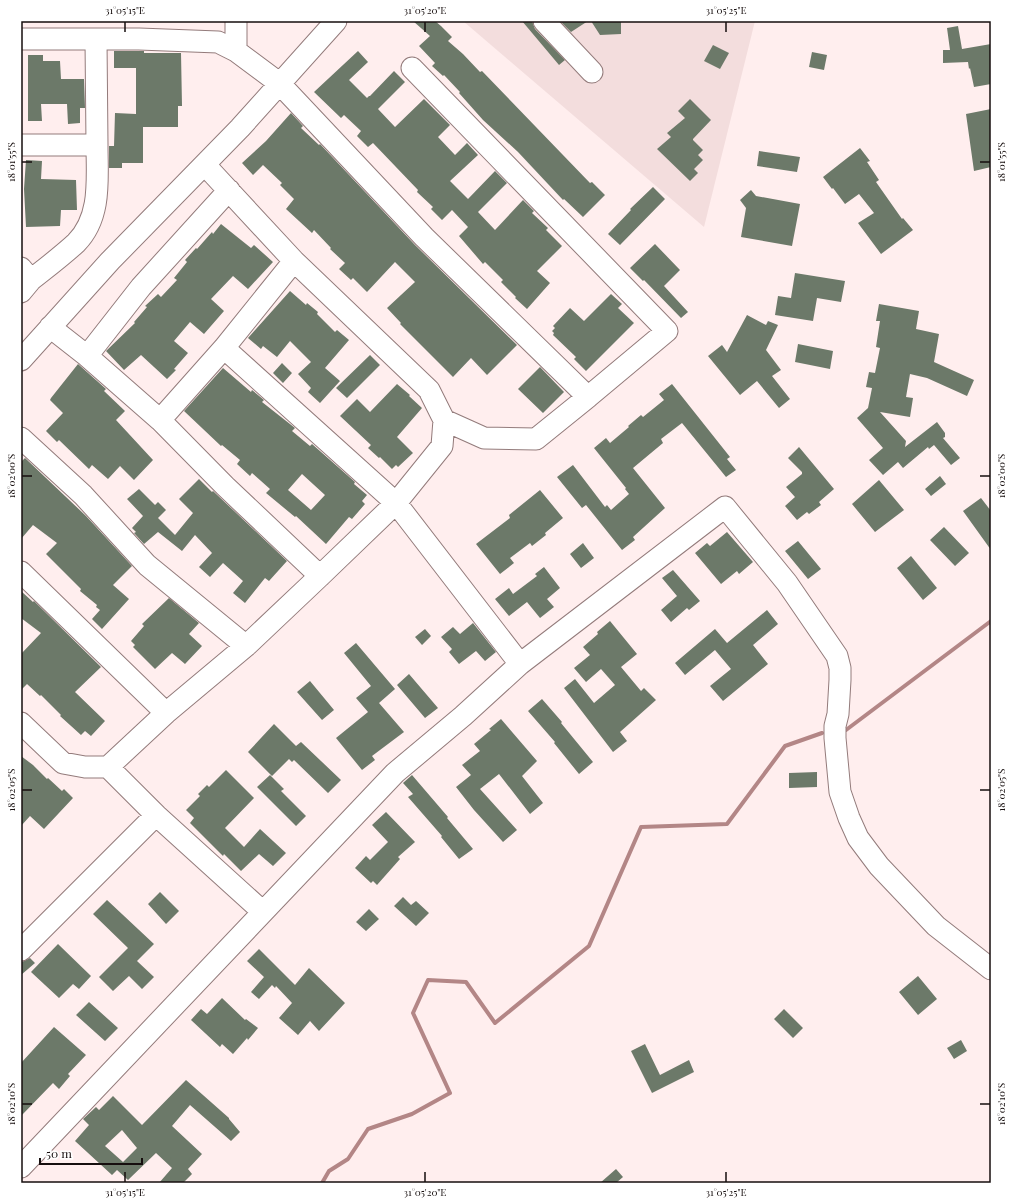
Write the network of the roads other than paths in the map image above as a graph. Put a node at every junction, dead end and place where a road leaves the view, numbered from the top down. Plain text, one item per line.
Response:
1 (236, 21) edge
2 (336, 21) edge
3 (544, 21) edge
4 (139, 30) edge
5 (21, 39) edge
6 (96, 40) junction
7 (236, 51) junction
8 (412, 68) dead end
9 (592, 72) dead end
10 (279, 83) junction
11 (21, 144) edge
12 (97, 145) junction
13 (205, 165) junction
14 (230, 190) junction
15 (294, 261) junction
16 (24, 280) edge
17 (50, 328) junction
18 (224, 348) junction
19 (87, 356) junction
20 (21, 360) edge
21 (588, 397) junction
22 (160, 420) junction
23 (444, 420) junction
24 (21, 438) edge
25 (396, 503) junction
26 (21, 572) edge
27 (320, 576) junction
28 (246, 646) junction
29 (520, 664) junction
30 (166, 713) junction
31 (21, 723) edge
32 (108, 767) junction
33 (156, 815) junction
34 (263, 912) junction
35 (21, 950) edge
36 (991, 969) edge
37 (21, 1166) edge

1 - 7 street
2 - 10 street
3 - 9 street
4 - 6 street
4 - 7 street
5 - 6 street
6 - 12 street
7 - 10 street
8 - 21 street
10 - 13 street
10 - 21 street
11 - 12 street
12 - 16 street
13 - 14 street
13 - 17 street
14 - 15 street
14 - 19 street
15 - 18 street
15 - 23 street
17 - 19 street
17 - 20 street
18 - 22 street
18 - 25 street
19 - 22 street
21 - 23 street
22 - 27 street
23 - 25 street
24 - 28 street
25 - 27 street
25 - 29 street
26 - 30 street
27 - 28 street
28 - 30 street
29 - 34 street
29 - 36 street
30 - 32 street
31 - 32 street
32 - 33 street
33 - 34 street
33 - 35 street
34 - 37 street

